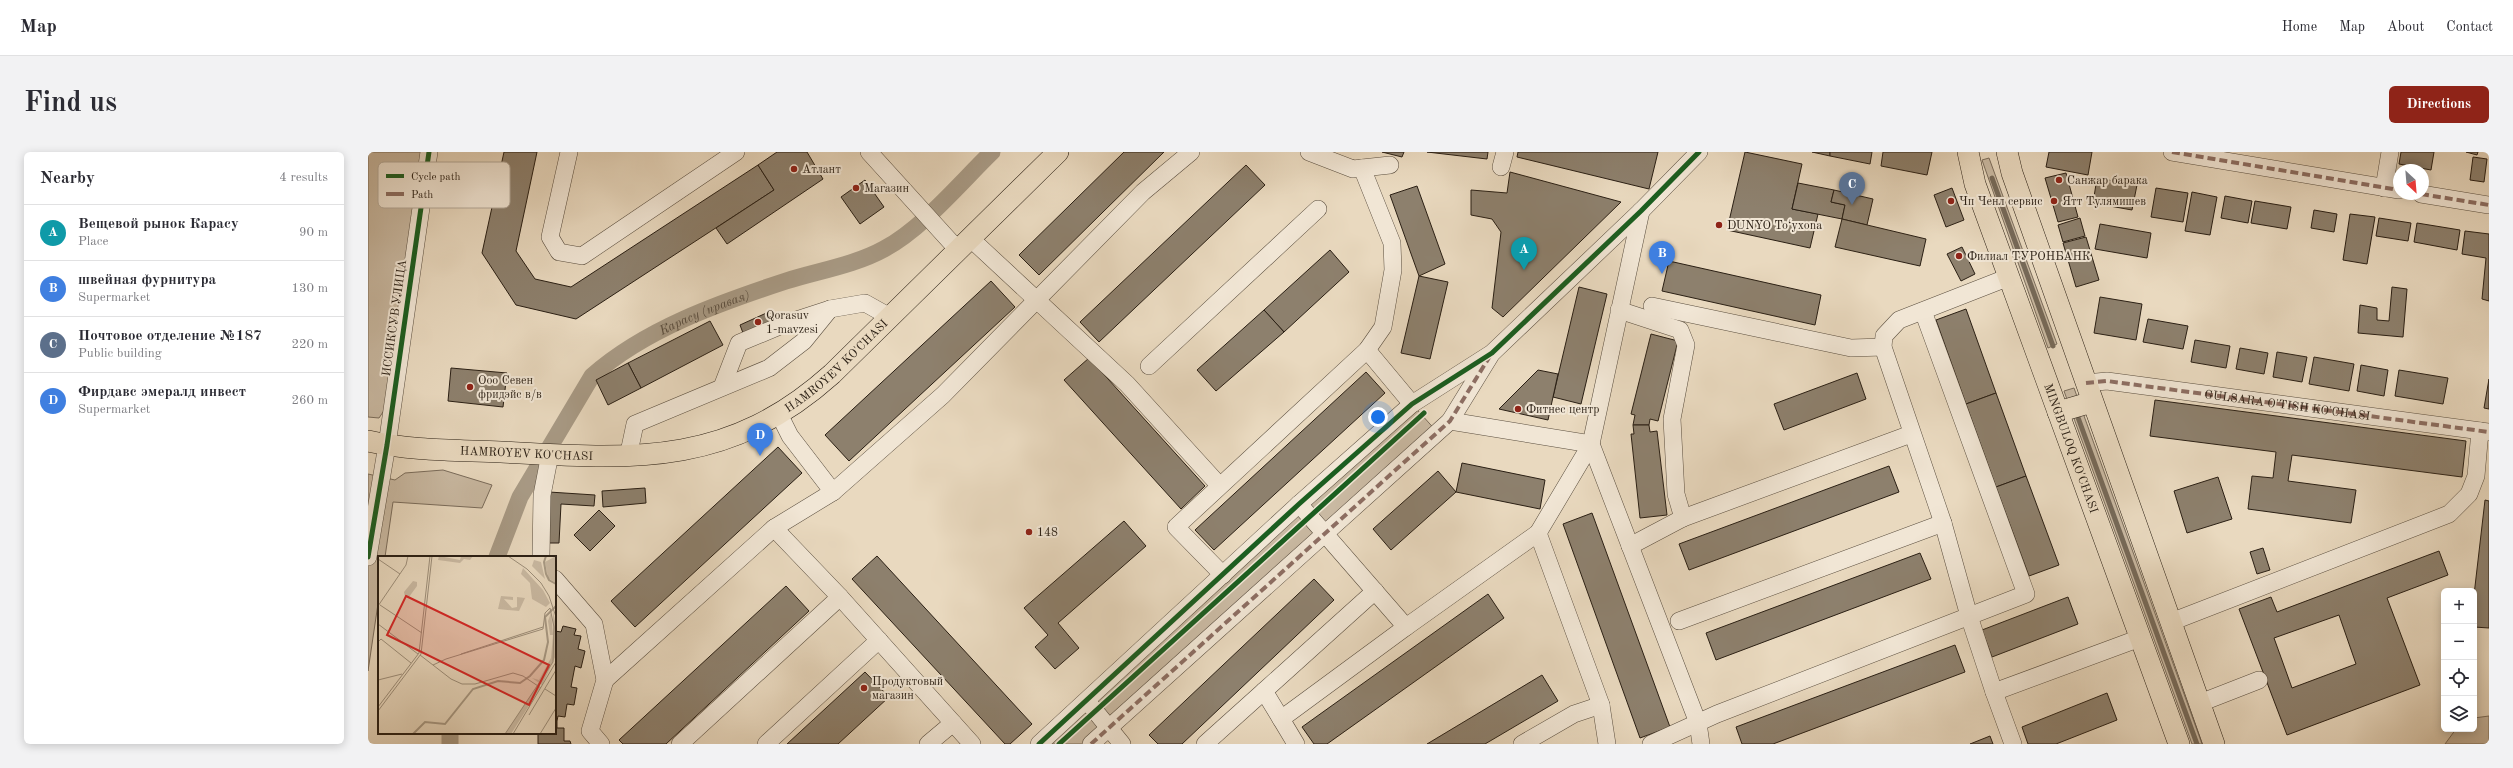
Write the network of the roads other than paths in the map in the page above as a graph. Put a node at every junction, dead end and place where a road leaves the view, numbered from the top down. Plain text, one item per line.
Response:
1 (429, 152) edge
2 (569, 152) edge
3 (736, 152) edge
4 (869, 152) edge
5 (1058, 152) edge
6 (1191, 152) edge
7 (1309, 152) edge
8 (1699, 152) edge
9 (1968, 152) edge
10 (2007, 152) edge
11 (2172, 152) edge
12 (2390, 152) edge
13 (427, 162) edge
14 (1390, 165) dead end
15 (1362, 168) junction
16 (2391, 189) edge
17 (2429, 195) edge
18 (2489, 205) edge
19 (418, 208) edge
20 (1318, 209) dead end
21 (1641, 211) junction
22 (964, 244) junction
23 (2009, 277) junction
24 (1038, 299) junction
25 (1652, 306) dead end
26 (830, 309) junction
27 (1619, 310) junction
28 (1923, 311) junction
29 (890, 317) junction
30 (1883, 347) junction
31 (1367, 350) junction
32 (1492, 353) junction
33 (1150, 366) dead end
34 (722, 387) junction
35 (2089, 392) junction
36 (1412, 404) junction
37 (2058, 412) junction
38 (779, 414) junction
39 (1450, 421) junction
40 (2485, 431) edge
41 (1911, 434) junction
42 (374, 444) edge
43 (1591, 444) junction
44 (550, 454) junction
45 (628, 457) junction
46 (1219, 486) junction
47 (833, 492) junction
48 (1299, 504) junction
49 (1683, 518) junction
50 (1943, 522) junction
51 (774, 528) junction
52 (1538, 533) junction
53 (1325, 534) junction
54 (1630, 546) junction
55 (541, 556) edge
56 (368, 557) edge
57 (1223, 574) junction
58 (556, 580) edge
59 (1375, 591) junction
60 (840, 597) junction
61 (1969, 616) junction
62 (1679, 621) dead end
63 (2171, 622) junction
64 (1406, 627) junction
65 (2140, 638) junction
66 (879, 640) junction
67 (605, 680) junction
68 (2259, 680) dead end
69 (1264, 691) junction
70 (1994, 692) junction
71 (1087, 701) junction
72 (2200, 703) junction
73 (1601, 705) junction
74 (1281, 720) junction
75 (953, 723) junction
76 (1698, 723) junction
77 (1109, 727) junction
78 (594, 740) edge
79 (680, 744) edge
80 (766, 744) edge
81 (928, 744) edge
82 (972, 744) edge
83 (1038, 744) edge
84 (1091, 744) edge
85 (1122, 744) edge
86 (1205, 744) edge
87 (1296, 744) edge
88 (1522, 744) edge
89 (1607, 744) edge
90 (1652, 744) edge
91 (1701, 744) edge
92 (2013, 744) edge
93 (2179, 744) edge
94 (2214, 744) edge

1 - 13 street, ИССИКСУВ УЛИЦА
2 - 3 street
4 - 22 street
5 - 22 main road, HAMROYEV KO'CHASI
6 - 24 street
7 - 15 street
8 - 21 street
9 - 23 main road, MINGBULOQ KO'CHASI
10 - 35 main road
11 - 16 street
12 - 16 street
14 - 15 street
15 - 31 street
17 - 18 street
19 - 42 street, ИССИКСУВ УЛИЦА
20 - 33 street
21 - 27 street
21 - 32 street
22 - 24 street
22 - 29 main road, HAMROYEV KO'CHASI
23 - 28 street
23 - 37 main road, MINGBULOQ KO'CHASI
24 - 46 street
24 - 47 street
25 - 30 street
26 - 29 street
26 - 34 street
26 - 34 street
27 - 43 street
27 - 49 street
28 - 30 street
28 - 61 street
29 - 38 main road, HAMROYEV KO'CHASI
30 - 41 street
31 - 36 street
31 - 46 street
32 - 36 street
32 - 39 street
34 - 45 street
35 - 37 main road
35 - 40 street, GULSARA O'TISH KO'CHASI
35 - 63 main road
36 - 48 street
37 - 65 main road, MINGBULOQ KO'CHASI
38 - 45 main road, HAMROYEV KO'CHASI
38 - 47 street
39 - 43 street
39 - 53 street
40 - 63 street
41 - 49 street
41 - 50 street
42 - 44 main road, HAMROYEV KO'CHASI
42 - 56 street, ИССИКСУВ УЛИЦА
43 - 52 street
43 - 54 street
44 - 45 main road, HAMROYEV KO'CHASI
44 - 55 street
46 - 57 street
47 - 51 street
48 - 53 street
48 - 57 street
49 - 54 street
50 - 61 street
50 - 62 street
51 - 60 street
51 - 67 street
52 - 64 street
52 - 73 street
53 - 59 street
53 - 77 street
54 - 76 street
57 - 71 street
58 - 67 street
59 - 64 street
59 - 69 street
60 - 66 street
60 - 79 street
61 - 70 street
61 - 76 street
63 - 72 main road
64 - 74 street
65 - 70 street
65 - 93 main road, MINGBULOQ KO'CHASI
66 - 75 street
66 - 80 street
67 - 78 street
68 - 72 street
69 - 74 street
69 - 86 street
70 - 92 street
71 - 77 street
71 - 83 street
72 - 94 main road
73 - 88 street
73 - 89 street
74 - 87 street
75 - 81 street
75 - 82 street
76 - 90 street
76 - 91 street
77 - 84 street
77 - 85 street

